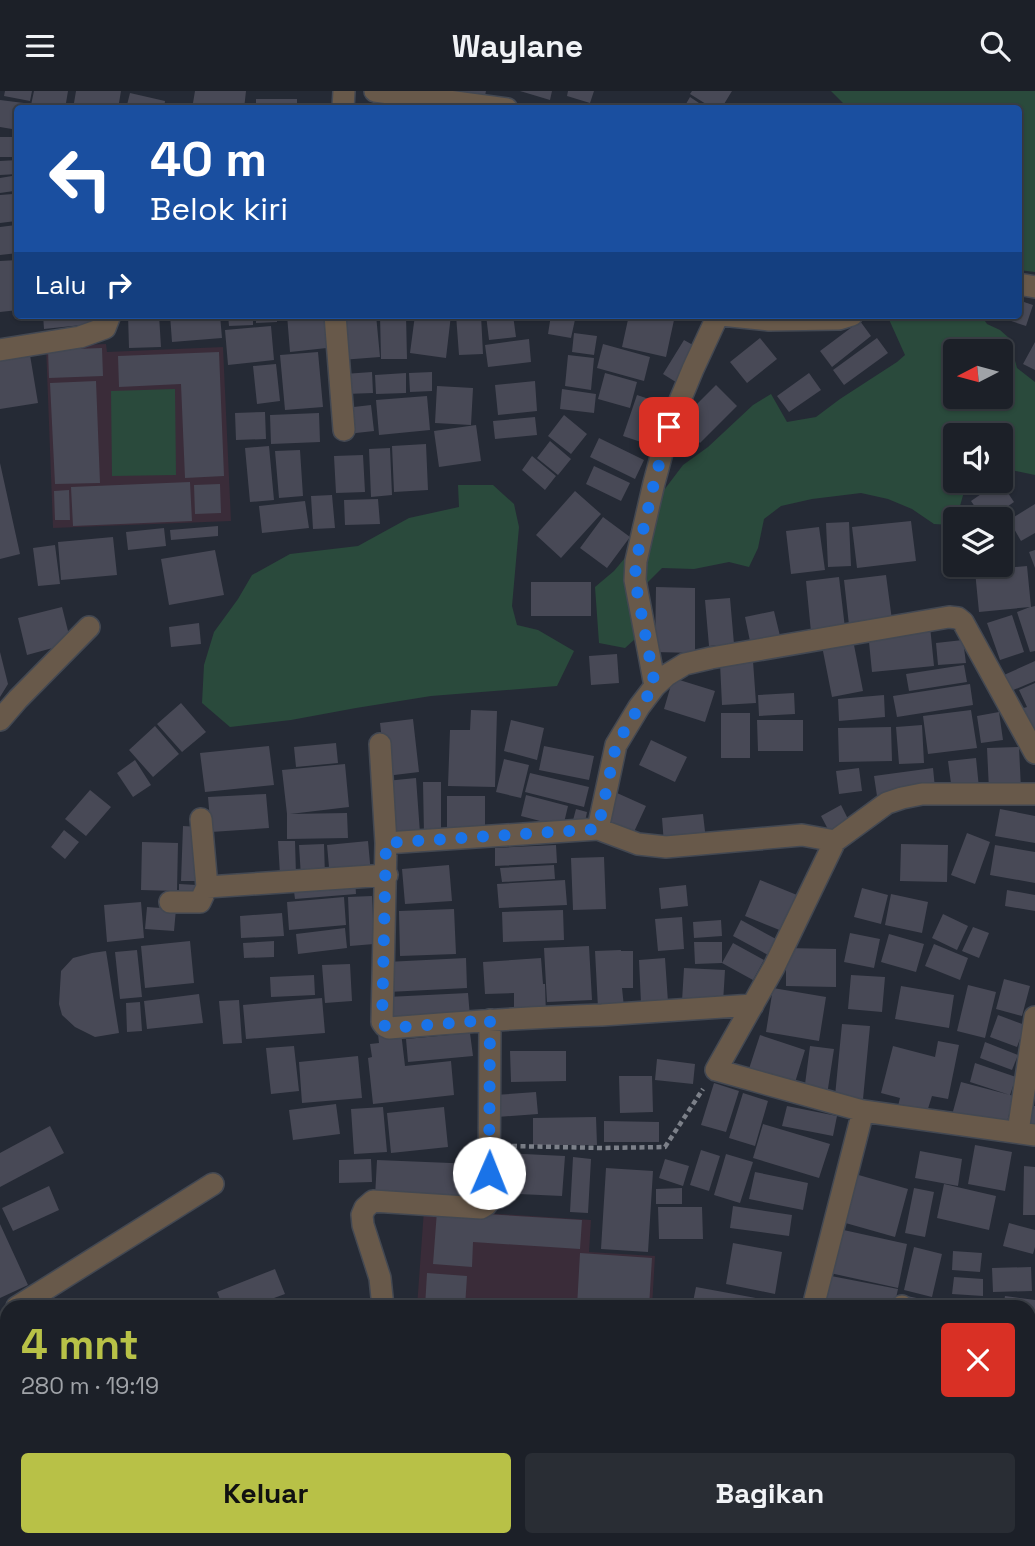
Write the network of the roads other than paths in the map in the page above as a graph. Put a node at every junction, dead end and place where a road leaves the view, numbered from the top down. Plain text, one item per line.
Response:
1 (375, 91) edge
2 (478, 105) edge
3 (108, 319) edge
4 (335, 319) edge
5 (717, 319) edge
6 (759, 319) edge
7 (839, 319) edge
8 (0, 350) edge
9 (344, 430) dead end
10 (89, 627) dead end
11 (655, 686) junction
12 (0, 720) edge
13 (380, 744) dead end
14 (1035, 753) edge
15 (1035, 795) edge
16 (201, 819) dead end
17 (598, 829) junction
18 (835, 841) junction
19 (386, 843) junction
20 (387, 875) junction
21 (207, 887) junction
22 (170, 902) dead end
23 (753, 1005) junction
24 (1035, 1017) edge
25 (490, 1020) junction
26 (863, 1111) junction
27 (1026, 1133) edge
28 (213, 1185) dead end
29 (28, 1300) edge
30 (382, 1300) edge
31 (815, 1300) edge

1 - 2 street
3 - 8 street
4 - 9 street
5 - 11 street
6 - 7 street
10 - 12 street
11 - 14 street
11 - 17 street
13 - 19 street
15 - 18 street
16 - 21 street
17 - 18 street
17 - 19 street
18 - 23 street
19 - 20 street
20 - 21 street
20 - 25 street
21 - 22 street
23 - 25 street
23 - 26 street
24 - 27 street
25 - 30 street
26 - 27 street
26 - 31 street
28 - 29 street

